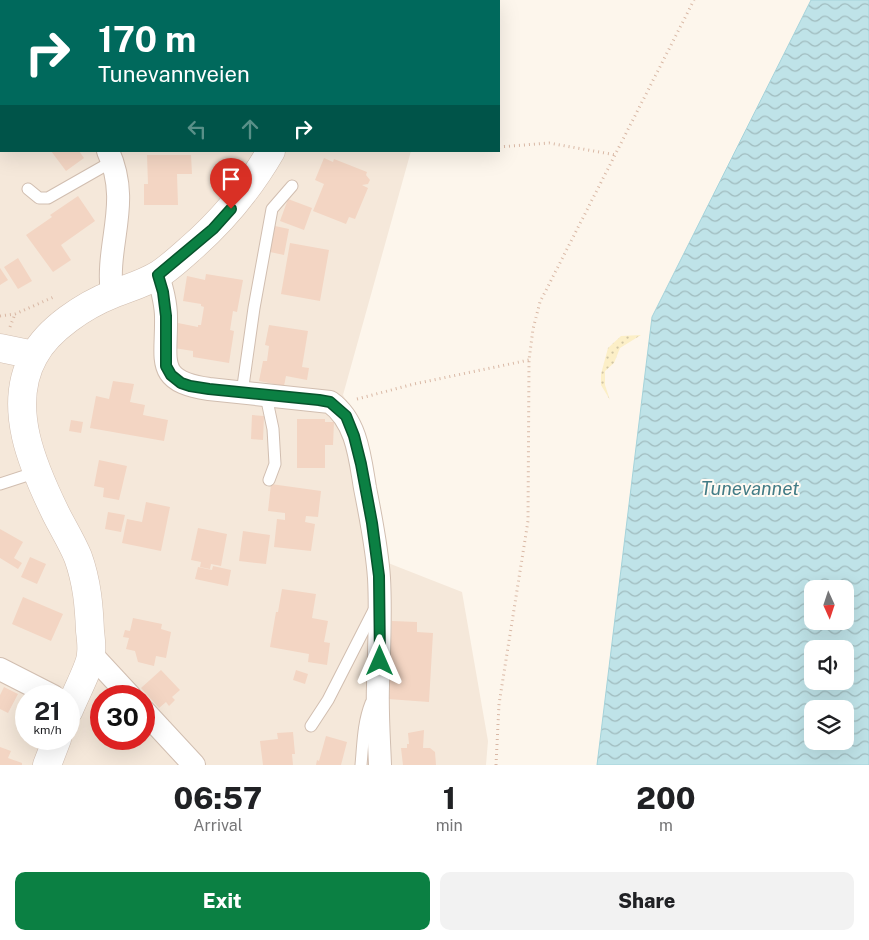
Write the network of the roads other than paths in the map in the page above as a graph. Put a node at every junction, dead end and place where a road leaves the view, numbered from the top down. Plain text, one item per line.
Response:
1 (270, 152) edge
2 (111, 156) edge
3 (292, 186) dead end
4 (28, 189) dead end
5 (158, 275) junction
6 (112, 294) junction
7 (0, 348) edge
8 (34, 355) junction
9 (242, 393) junction
10 (266, 396) junction
11 (37, 472) junction
12 (269, 480) dead end
13 (0, 484) edge
14 (380, 598) junction
15 (92, 655) junction
16 (0, 669) edge
17 (30, 685) edge
18 (75, 685) edge
19 (120, 685) edge
20 (378, 685) junction
21 (155, 723) edge
22 (311, 726) dead end
23 (53, 750) edge
24 (47, 765) edge
25 (194, 765) edge
26 (361, 765) edge
27 (380, 765) edge

1 - 5 street
2 - 4 lane
2 - 6 street
3 - 9 lane
5 - 6 street
5 - 9 street
6 - 8 street
7 - 8 street
8 - 11 street
9 - 10 street
10 - 12 lane
10 - 14 street
11 - 13 lane
11 - 15 street
14 - 20 street
14 - 22 lane
15 - 18 street
15 - 19 street
16 - 17 street
20 - 26 lane
20 - 27 street
21 - 25 street
23 - 24 street

